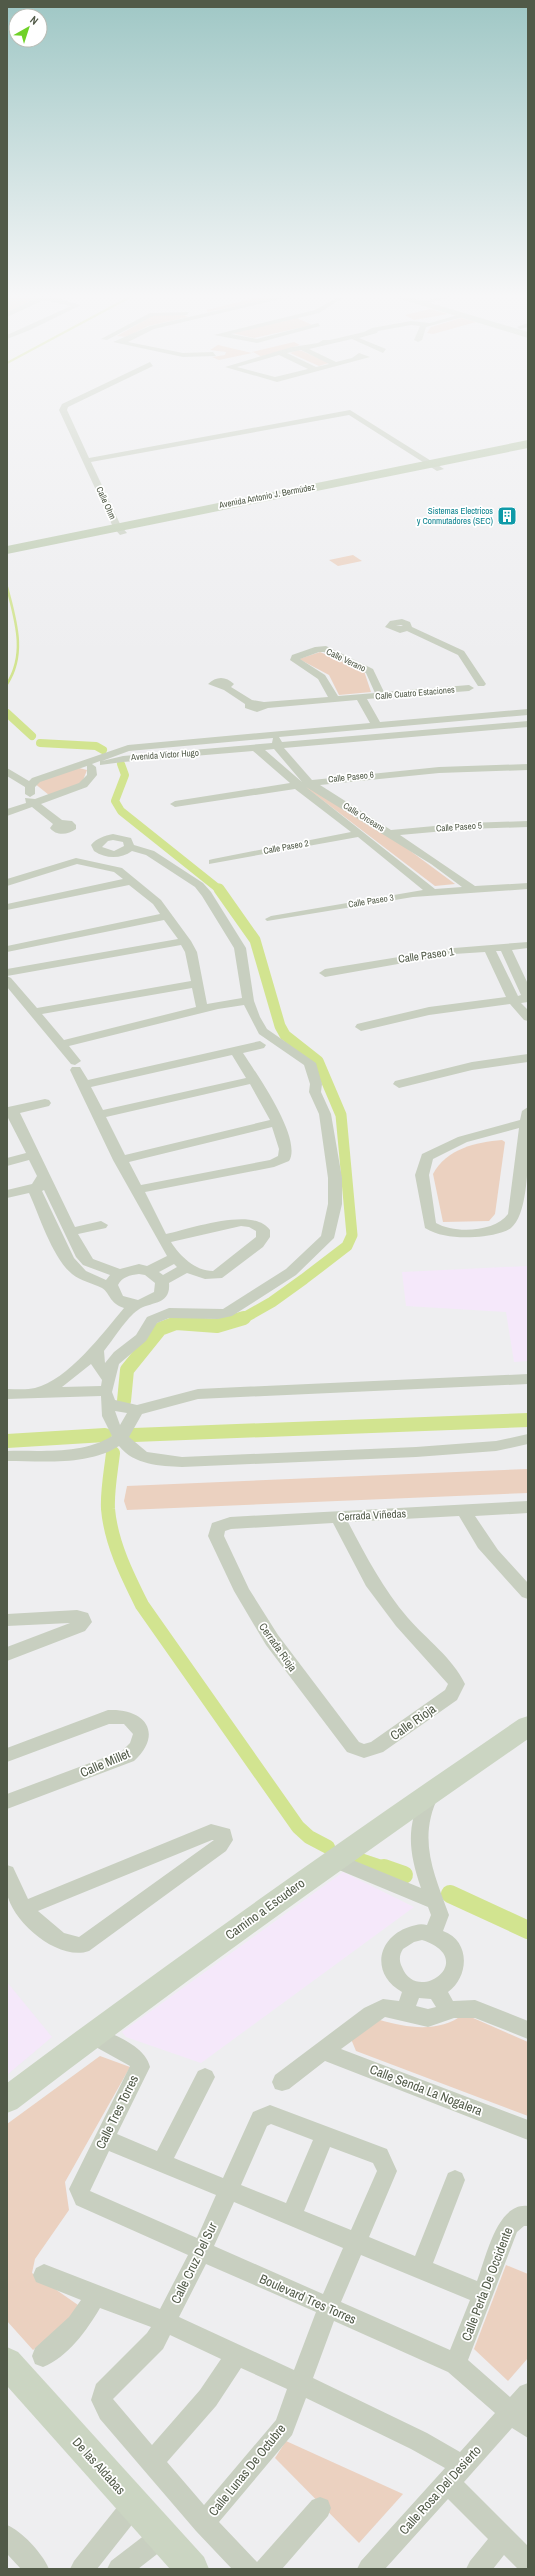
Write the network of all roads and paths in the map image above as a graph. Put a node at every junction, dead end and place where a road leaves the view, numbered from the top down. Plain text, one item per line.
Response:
1 (65, 416) edge
2 (327, 416) edge
3 (357, 416) edge
4 (528, 444) edge
5 (528, 452) edge
6 (86, 461) junction
7 (436, 466) junction
8 (120, 530) junction
9 (7, 550) edge
10 (7, 557) edge
11 (404, 629) dead end
12 (225, 687) dead end
13 (381, 696) junction
14 (356, 698) junction
15 (335, 700) junction
16 (528, 712) edge
17 (474, 717) junction
18 (528, 724) edge
19 (372, 726) junction
20 (480, 728) junction
21 (271, 735) junction
22 (253, 737) junction
23 (256, 748) junction
24 (120, 750) junction
25 (280, 750) junction
26 (268, 756) junction
27 (110, 758) junction
28 (128, 759) junction
29 (7, 764) edge
30 (87, 764) junction
31 (528, 767) edge
32 (7, 771) edge
33 (308, 782) junction
34 (296, 784) junction
35 (28, 792) junction
36 (55, 797) junction
37 (7, 804) edge
38 (35, 804) junction
39 (176, 804) dead end
40 (7, 813) edge
41 (59, 823) dead end
42 (528, 824) edge
43 (389, 833) junction
44 (359, 834) junction
45 (130, 847) junction
46 (104, 853) junction
47 (212, 862) dead end
48 (88, 863) junction
49 (100, 865) junction
50 (131, 881) junction
51 (7, 883) edge
52 (528, 886) edge
53 (472, 889) junction
54 (432, 892) junction
55 (7, 907) edge
56 (168, 916) junction
57 (271, 919) dead end
58 (185, 942) junction
59 (528, 945) edge
60 (506, 946) junction
61 (488, 948) junction
62 (7, 950) edge
63 (7, 973) edge
64 (325, 973) dead end
65 (7, 980) edge
66 (196, 984) junction
67 (528, 998) edge
68 (248, 1001) junction
69 (512, 1002) junction
70 (528, 1008) edge
71 (202, 1009) junction
72 (35, 1012) junction
73 (528, 1017) edge
74 (360, 1027) dead end
75 (61, 1044) junction
76 (260, 1045) dead end
77 (236, 1050) junction
78 (528, 1058) edge
79 (253, 1080) junction
80 (399, 1084) dead end
81 (84, 1085) junction
82 (45, 1103) dead end
83 (10, 1111) edge
84 (98, 1115) junction
85 (527, 1117) edge
86 (278, 1122) junction
87 (33, 1155) junction
88 (120, 1160) junction
89 (7, 1162) edge
90 (43, 1183) junction
91 (136, 1190) junction
92 (7, 1194) edge
93 (102, 1225) dead end
94 (70, 1232) junction
95 (162, 1239) junction
96 (175, 1257) junction
97 (188, 1267) junction
98 (149, 1271) junction
99 (119, 1273) junction
100 (162, 1281) junction
101 (109, 1286) junction
102 (133, 1306) junction
103 (97, 1350) junction
104 (528, 1379) edge
105 (39, 1391) junction
106 (107, 1391) junction
107 (7, 1394) edge
108 (137, 1410) junction
109 (120, 1438) junction
110 (528, 1439) edge
111 (7, 1456) edge
112 (528, 1507) edge
113 (464, 1510) junction
114 (337, 1517) junction
115 (218, 1527) joint
116 (528, 1593) edge
117 (7, 1620) edge
118 (7, 1654) edge
119 (528, 1726) edge
120 (364, 1752) joint
121 (7, 1755) edge
122 (430, 1795) junction
123 (7, 1802) edge
124 (333, 1860) junction
125 (7, 1873) edge
126 (436, 1902) junction
127 (23, 1909) junction
128 (433, 1933) junction
129 (413, 1989) junction
130 (436, 1989) junction
131 (448, 2010) junction
132 (404, 2012) junction
133 (528, 2030) edge
134 (92, 2036) junction
135 (324, 2051) junction
136 (205, 2077) dead end
137 (282, 2082) dead end
138 (7, 2100) edge
139 (528, 2130) edge
140 (325, 2135) junction
141 (104, 2139) junction
142 (161, 2163) junction
143 (455, 2180) dead end
144 (79, 2188) joint
145 (229, 2190) junction
146 (291, 2216) junction
147 (528, 2216) edge
148 (358, 2243) junction
149 (201, 2252) junction
150 (420, 2269) junction
151 (44, 2275) dead end
152 (482, 2294) junction
153 (96, 2295) junction
154 (328, 2308) junction
155 (165, 2322) junction
156 (43, 2356) dead end
157 (236, 2356) junction
158 (7, 2363) edge
159 (456, 2364) junction
160 (301, 2384) junction
161 (528, 2394) edge
162 (512, 2412) junction
163 (528, 2427) edge
164 (152, 2462) junction
165 (455, 2474) junction
166 (134, 2504) junction
167 (320, 2508) dead end
168 (204, 2523) junction
169 (162, 2536) junction
170 (7, 2537) edge
171 (503, 2538) junction
172 (528, 2563) edge
173 (37, 2569) edge
174 (82, 2569) edge
175 (119, 2569) edge
176 (192, 2569) edge
177 (248, 2569) edge
178 (266, 2569) edge
179 (368, 2569) edge
180 (478, 2569) edge

1 - 6 street, Calle Ohm
2 - 6 street
3 - 7 street
4 - 7 main road, Avenida Antonio J. Bermúdez
5 - 7 main road, Avenida Antonio J. Bermúdez
6 - 8 street, Calle Ohm
7 - 8 main road, Avenida Antonio J. Bermúdez
8 - 9 main road, Avenida Antonio J. Bermúdez
8 - 10 main road, Avenida Antonio J. Bermúdez
11 - 13 street, Calle Cuatro Estaciones
12 - 15 street, Calle Cuatro Estaciones
13 - 14 street, Calle Cuatro Estaciones
13 - 15 street, Calle Verano
14 - 15 street, Calle Cuatro Estaciones
14 - 19 street
16 - 17 street, Avenida Víctor Hugo
17 - 19 street, Avenida Víctor Hugo
17 - 20 street
18 - 20 street, Avenida Víctor Hugo
19 - 21 street, Avenida Víctor Hugo
20 - 25 street, Avenida Víctor Hugo
21 - 22 street, Avenida Víctor Hugo
21 - 25 street, Calle Orceans
22 - 23 street
22 - 24 street, Avenida Víctor Hugo
23 - 25 street, Avenida Víctor Hugo
23 - 26 street, Calle Orceans
23 - 28 street, Avenida Víctor Hugo
24 - 27 street
24 - 28 street, Avenida Víctor Hugo
25 - 26 street
25 - 33 street, Calle Orceans
26 - 34 street, Calle Orceans
27 - 28 street
27 - 30 street
29 - 32 street
30 - 35 street
30 - 36 street
31 - 33 street, Calle Paseo 6
32 - 35 street
33 - 34 street, Calle Paseo 6
33 - 43 street, Calle Orceans
34 - 39 street, Calle Paseo 6
34 - 44 street, Calle Orceans
35 - 36 street
35 - 37 street
35 - 38 street
36 - 38 street
38 - 40 street
38 - 41 street
42 - 43 street, Calle Paseo 5
43 - 53 street, Calle Orceans
44 - 47 street, Calle Paseo 2
44 - 54 street, Calle Orceans
45 - 46 street
45 - 46 street
45 - 68 street
46 - 48 street
46 - 49 street
48 - 49 street
48 - 51 street
49 - 50 street
50 - 55 street
50 - 56 street
52 - 53 street, Calle Paseo 3
53 - 54 street, Calle Paseo 3
54 - 57 street, Calle Paseo 3
56 - 58 street
56 - 62 street
58 - 63 street
58 - 66 street
59 - 60 street, Calle Paseo 1
60 - 61 street, Calle Paseo 1
60 - 67 street
61 - 64 street, Calle Paseo 1
61 - 69 street
65 - 72 street
66 - 71 street
66 - 72 street
67 - 69 street
68 - 71 street
68 - 106 street
69 - 70 street
69 - 73 street
69 - 74 street
71 - 75 street
72 - 75 street
75 - 81 street
76 - 77 street
77 - 79 street
77 - 81 street
78 - 80 street
79 - 84 street
79 - 86 street
81 - 84 street
82 - 83 street
83 - 87 street
84 - 88 street
85 - 85 street
86 - 88 street
86 - 91 street
87 - 89 street
87 - 90 street
88 - 91 street
90 - 92 street
90 - 94 street
90 - 101 street
91 - 95 street
93 - 94 street
94 - 99 street
95 - 96 street
95 - 97 street
96 - 97 street
96 - 98 street
97 - 100 street
98 - 99 street
98 - 100 street
99 - 101 street
100 - 102 street
101 - 102 street
102 - 103 street
103 - 105 street
103 - 106 street
104 - 108 street
105 - 106 street
105 - 107 street
106 - 108 street
106 - 109 street
108 - 109 street
109 - 110 street
109 - 111 street
112 - 113 street, Cerrada Viñedas
113 - 114 street, Cerrada Viñedas
113 - 116 street
114 - 115 street, Cerrada Viñedas
114 - 120 street, Calle Rioja
115 - 120 street, Cerrada Rioja
117 - 118 street
119 - 122 street, Camino a Escudero
121 - 123 street, Calle Millet
122 - 124 street, Camino a Escudero
122 - 126 street
124 - 126 street
124 - 134 street, Camino a Escudero
125 - 127 street
126 - 128 street
127 - 127 street
128 - 129 street
128 - 130 street
129 - 130 street
129 - 132 street
130 - 131 street
131 - 132 street
131 - 133 street
132 - 135 street
134 - 138 street, Camino a Escudero
134 - 141 street, Calle Tres Torres
135 - 137 street
135 - 139 street, Calle Senda La Nogalera
136 - 142 street
140 - 145 street, Calle Cruz Del Sur
140 - 146 street
140 - 148 street, Calle Lunas De Octubre
141 - 142 street
141 - 144 street, Calle Tres Torres
142 - 145 street
143 - 150 street
144 - 149 street, Boulevard Tres Torres
145 - 146 street
145 - 149 street, Calle Cruz Del Sur
146 - 148 street
147 - 152 street, Calle Perla De Occidente
148 - 150 street
148 - 154 street, Calle Lunas De Octubre
149 - 154 street, Boulevard Tres Torres
149 - 155 street, Calle Cruz Del Sur
150 - 152 street
151 - 153 street
152 - 159 street, Calle Perla De Occidente
153 - 155 street
153 - 156 street
154 - 159 street, Boulevard Tres Torres
154 - 160 street, Calle Lunas De Octubre
155 - 157 street
155 - 164 street, Calle Cruz Del Sur
157 - 160 street
157 - 164 street
158 - 166 street, De las Aldabas
159 - 162 street, Boulevard Tres Torres
160 - 165 street
160 - 168 street, Calle Lunas De Octubre
161 - 162 street
162 - 163 street, Boulevard Tres Torres
162 - 165 street, Calle Rosa Del Desierto
164 - 168 street
165 - 171 street
165 - 179 street, Calle Rosa Del Desierto
166 - 169 street, De las Aldabas
166 - 174 street
167 - 178 street
168 - 177 street
169 - 175 street
169 - 176 street, De las Aldabas
170 - 173 street
171 - 172 street
171 - 180 street

